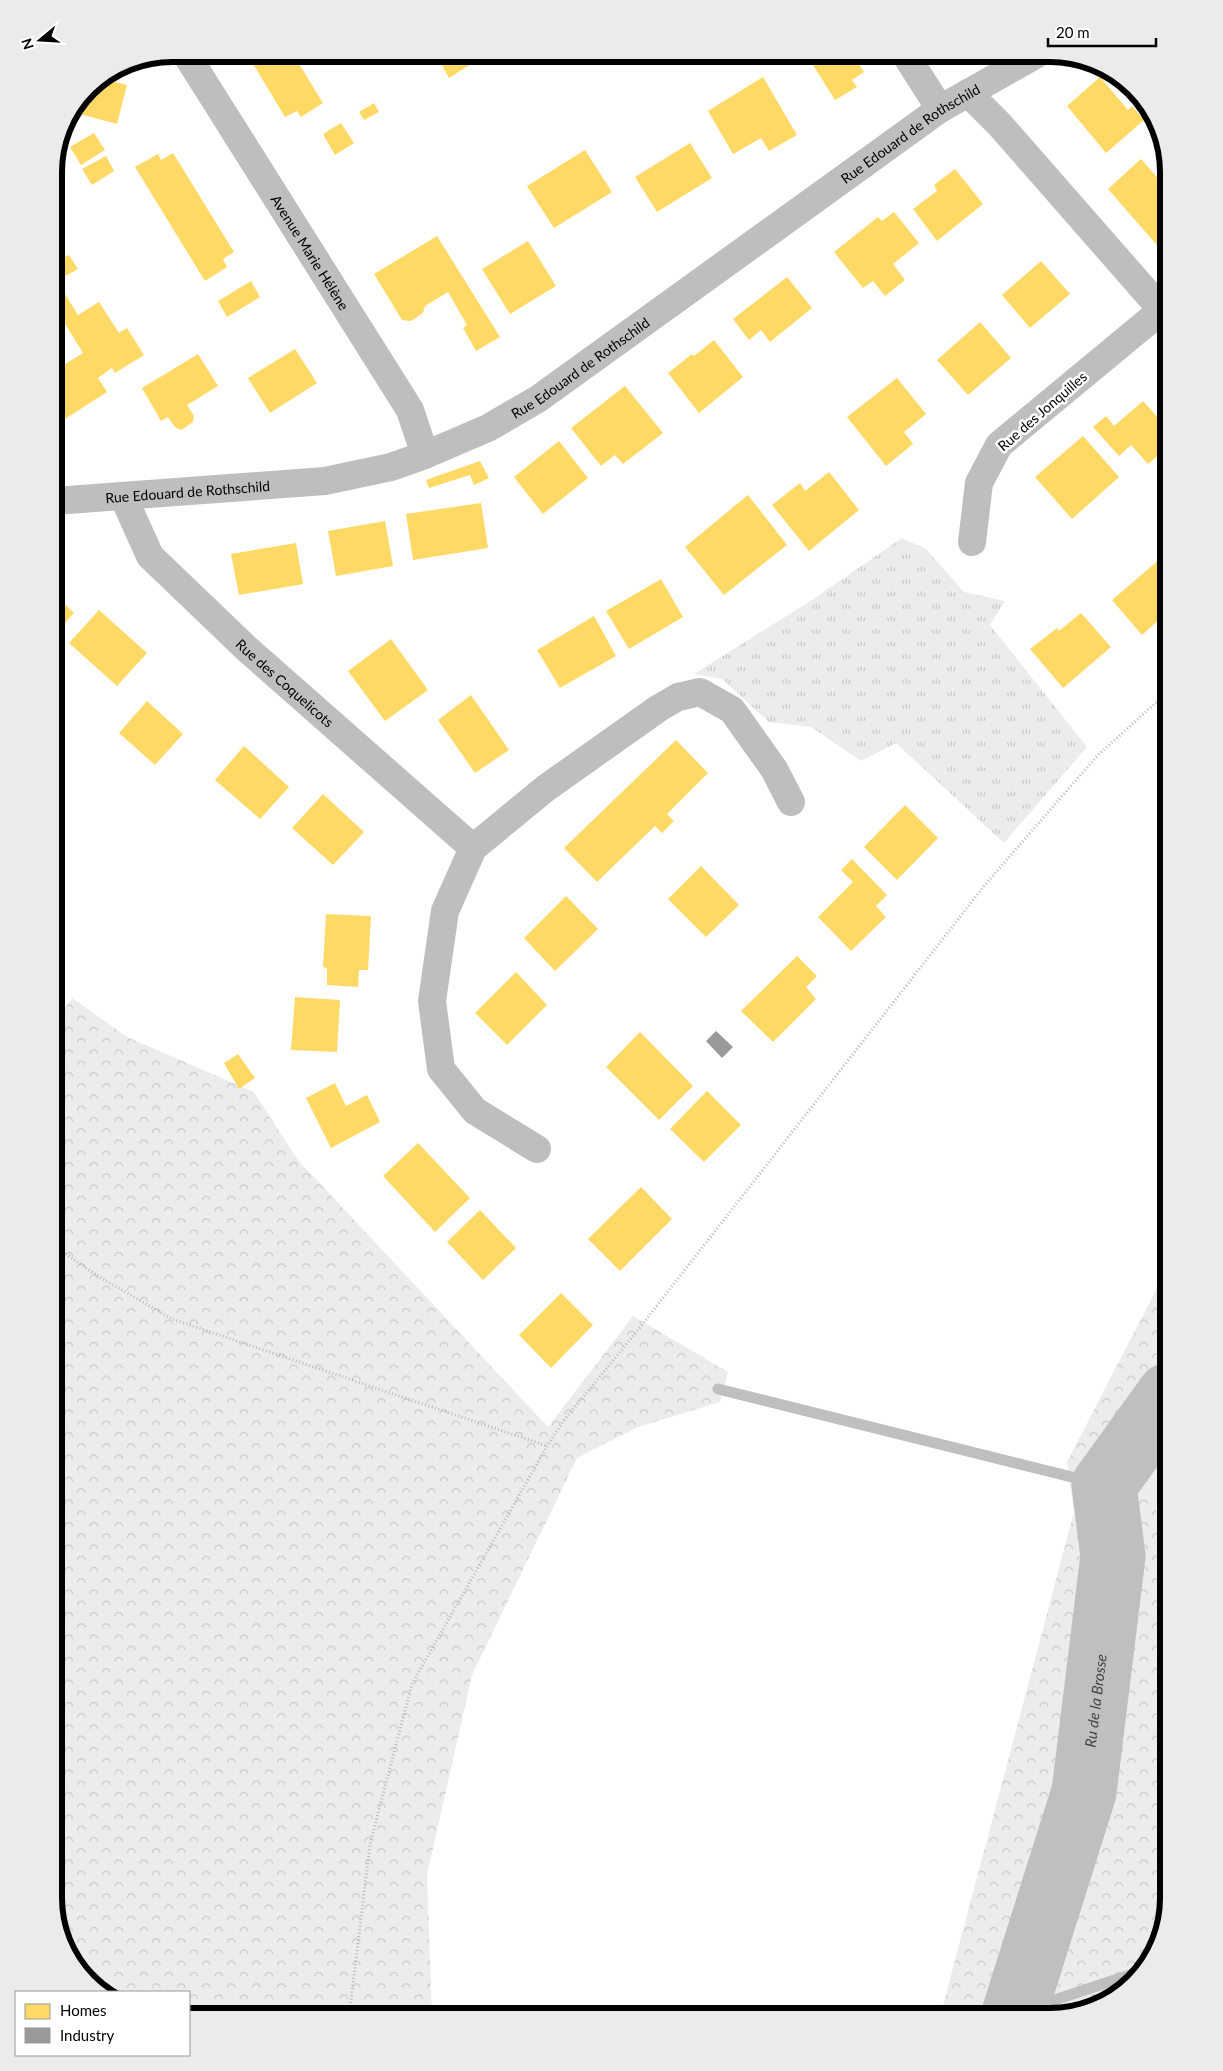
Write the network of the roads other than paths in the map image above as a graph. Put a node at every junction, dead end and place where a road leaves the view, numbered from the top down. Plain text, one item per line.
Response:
1 (191, 62) edge
2 (911, 63) edge
3 (1021, 63) edge
4 (968, 93) junction
5 (940, 109) junction
6 (1160, 307) edge
7 (1160, 319) edge
8 (425, 455) junction
9 (123, 496) junction
10 (63, 500) edge
11 (972, 542) dead end
12 (791, 802) dead end
13 (473, 848) junction
14 (537, 1149) dead end

1 - 8 street, Avenue Marie Hélène
2 - 5 street
3 - 4 street, Rue Edouard de Rothschild
4 - 5 street, Rue Edouard de Rothschild
4 - 6 street, Rue des Jonquilles
5 - 8 street, Rue Edouard de Rothschild
7 - 11 street, Rue des Jonquilles
8 - 9 street, Rue Edouard de Rothschild
9 - 10 street, Rue Edouard de Rothschild
9 - 13 street, Rue des Coquelicots
12 - 13 street
13 - 14 street

